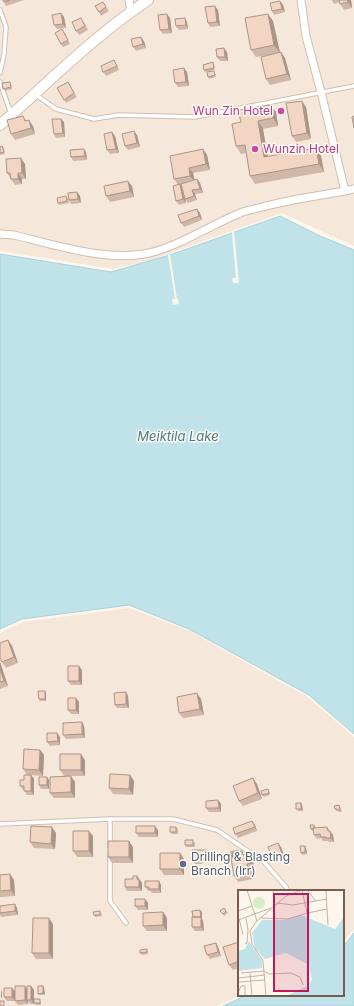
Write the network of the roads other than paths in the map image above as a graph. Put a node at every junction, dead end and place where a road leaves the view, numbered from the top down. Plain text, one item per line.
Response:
1 (129, 0) edge
2 (148, 0) edge
3 (301, 0) edge
4 (0, 10) edge
5 (132, 12) junction
6 (0, 73) edge
7 (0, 82) edge
8 (354, 86) edge
9 (321, 92) junction
10 (34, 94) junction
11 (11, 115) junction
12 (0, 125) edge
13 (354, 190) edge
14 (345, 191) junction
15 (0, 234) edge
16 (110, 819) junction
17 (0, 824) edge
18 (288, 890) edge
19 (126, 923) dead end

1 - 5 street
2 - 5 street
3 - 9 street
4 - 6 lane
5 - 10 street
7 - 11 lane
8 - 9 lane
9 - 10 lane
9 - 14 street
10 - 11 street
11 - 12 street
13 - 14 street
14 - 15 street
16 - 17 lane
16 - 18 lane
16 - 19 lane

